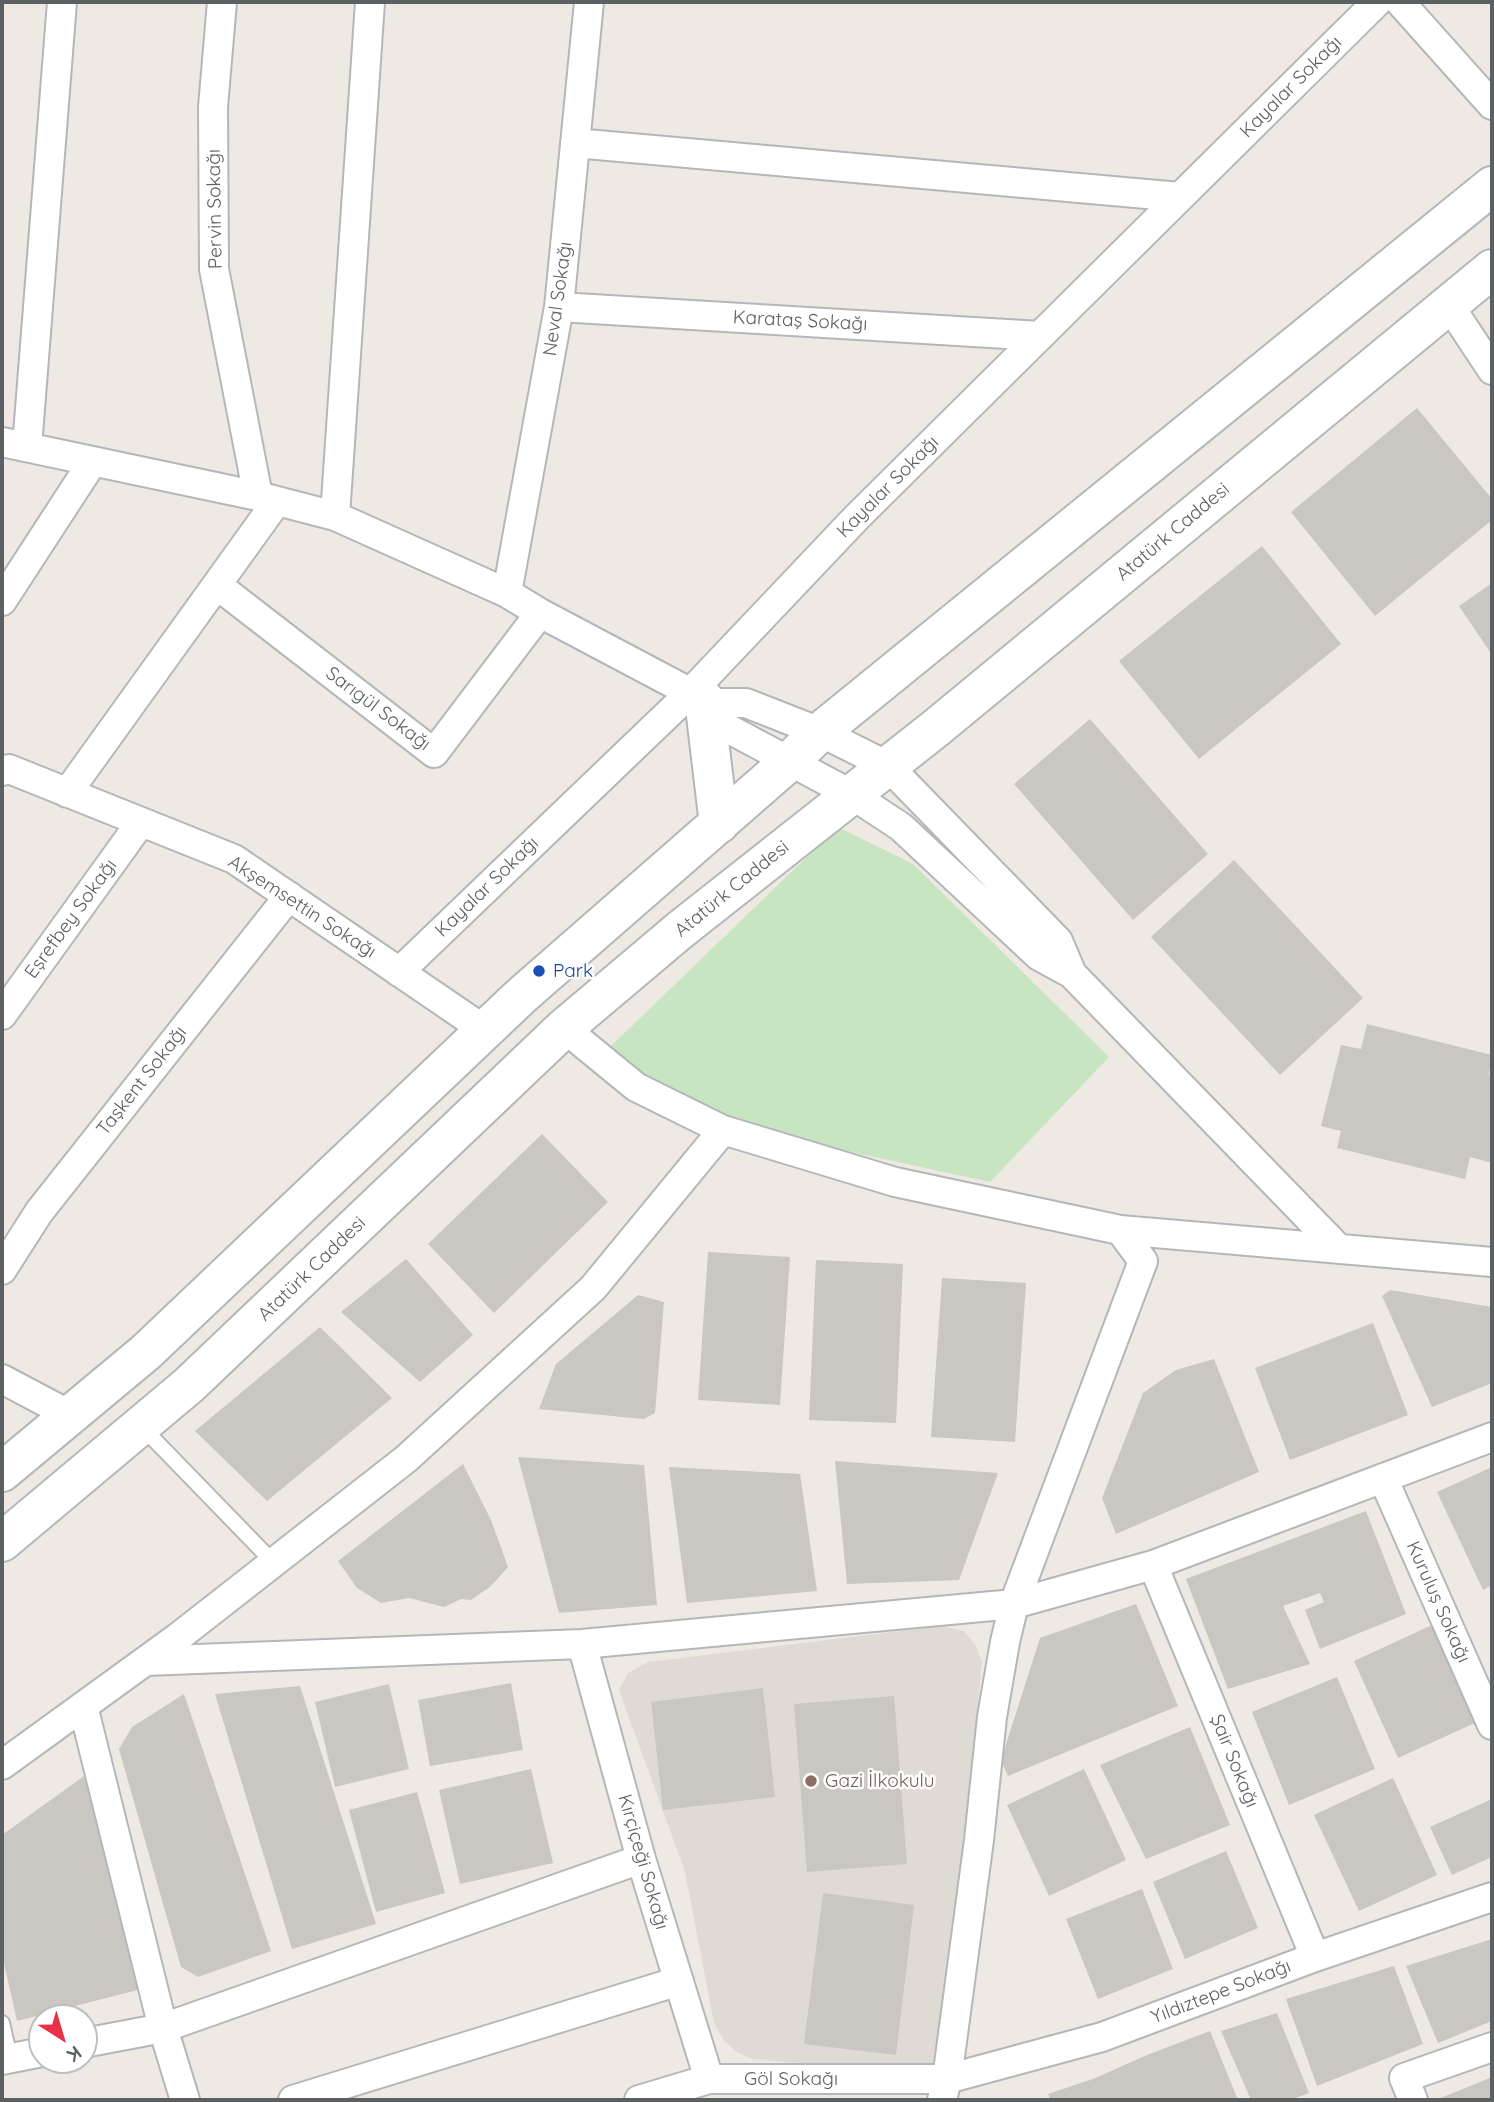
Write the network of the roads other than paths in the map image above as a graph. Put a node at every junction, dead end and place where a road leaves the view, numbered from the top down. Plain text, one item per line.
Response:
1 (62, 2) edge
2 (222, 2) edge
3 (370, 2) edge
4 (589, 2) edge
5 (1377, 2) edge
6 (1400, 2) edge
7 (1492, 105) edge
8 (575, 143) junction
9 (1492, 186) edge
10 (1180, 197) junction
11 (1492, 269) edge
12 (1449, 305) junction
13 (559, 307) junction
14 (1040, 336) junction
15 (1492, 370) edge
16 (14, 445) edge
17 (93, 461) junction
18 (267, 499) junction
19 (335, 516) junction
20 (217, 585) junction
21 (507, 593) junction
22 (2, 601) edge
23 (540, 613) junction
24 (701, 698) junction
25 (820, 733) junction
26 (790, 761) junction
27 (888, 766) junction
28 (2, 771) edge
29 (67, 793) junction
30 (851, 794) junction
31 (141, 822) junction
32 (719, 824) junction
33 (289, 896) junction
34 (399, 972) junction
35 (1072, 974) junction
36 (2, 1016) edge
37 (564, 1028) junction
38 (486, 1031) junction
39 (723, 1130) junction
40 (1120, 1230) junction
41 (1339, 1250) junction
42 (1492, 1262) edge
43 (2, 1270) edge
44 (2, 1380) edge
45 (70, 1415) junction
46 (141, 1426) junction
47 (1492, 1437) edge
48 (2, 1472) edge
49 (1383, 1478) junction
50 (2, 1542) edge
51 (274, 1563) junction
52 (1153, 1566) junction
53 (1014, 1604) junction
54 (582, 1644) junction
55 (146, 1661) junction
56 (83, 1706) junction
57 (1492, 1725) edge
58 (2, 1765) edge
59 (641, 1859) junction
60 (1492, 1897) edge
61 (1315, 1957) junction
62 (679, 1981) junction
63 (2, 2023) edge
64 (163, 2028) junction
65 (98, 2040) edge
66 (1492, 2047) edge
67 (28, 2055) edge
68 (6, 2059) edge
69 (709, 2079) junction
70 (944, 2090) edge
71 (185, 2100) edge
72 (293, 2100) edge
73 (639, 2100) edge
74 (1413, 2100) edge

1 - 16 street
2 - 18 street, Pervin Sokağı
3 - 19 street
4 - 8 street, Neval Sokağı
5 - 10 street, Kayalar Sokağı
6 - 7 street
8 - 10 street
8 - 13 street, Neval Sokağı
9 - 25 main road
10 - 14 street, Kayalar Sokağı
11 - 12 main road, Atatürk Caddesi
12 - 15 street
12 - 27 main road, Atatürk Caddesi
13 - 14 street, Karataş Sokağı
13 - 21 street, Neval Sokağı
14 - 24 street, Kayalar Sokağı
16 - 17 street
17 - 18 street
17 - 22 street
18 - 19 street
18 - 20 street
19 - 21 street
20 - 23 street, Sarıgül Sokağı
20 - 29 street
21 - 23 street
23 - 24 street
24 - 25 street
24 - 26 street
24 - 32 main road
24 - 34 street, Kayalar Sokağı
25 - 26 main road
25 - 27 street
26 - 30 street
26 - 32 main road
27 - 30 main road, Atatürk Caddesi
27 - 35 street
28 - 29 street, Akşemsettin Sokağı
29 - 31 street, Akşemsettin Sokağı
30 - 35 street
30 - 37 main road, Atatürk Caddesi
31 - 33 street, Akşemsettin Sokağı
31 - 36 street, Eşrefbey Sokağı
32 - 38 main road
33 - 34 street, Akşemsettin Sokağı
33 - 43 street, Taşkent Sokağı
34 - 38 street, Akşemsettin Sokağı
35 - 41 street
37 - 39 street
37 - 46 main road, Atatürk Caddesi
38 - 45 main road
39 - 40 street
39 - 51 street
40 - 41 street
40 - 53 street
41 - 42 street
44 - 45 street
45 - 48 main road
46 - 50 main road, Atatürk Caddesi
46 - 51 lane
47 - 49 street
49 - 52 street
49 - 57 street, Kuruluş Sokağı
51 - 55 street
52 - 53 street
52 - 61 street, Şair Sokağı
53 - 54 street
53 - 70 street
54 - 55 street
54 - 59 street, Kırçiçeği Sokağı
55 - 56 street
56 - 58 street
56 - 64 street
59 - 62 street, Kırçiçeği Sokağı
59 - 64 street
60 - 61 street, Yıldıztepe Sokağı
61 - 70 street, Yıldıztepe Sokağı
62 - 69 street, Kırçiçeği Sokağı
62 - 72 street
63 - 68 lane
64 - 65 street
64 - 71 street
66 - 74 street
67 - 68 street
69 - 70 street, Göl Sokağı
69 - 73 street, Göl Sokağı

